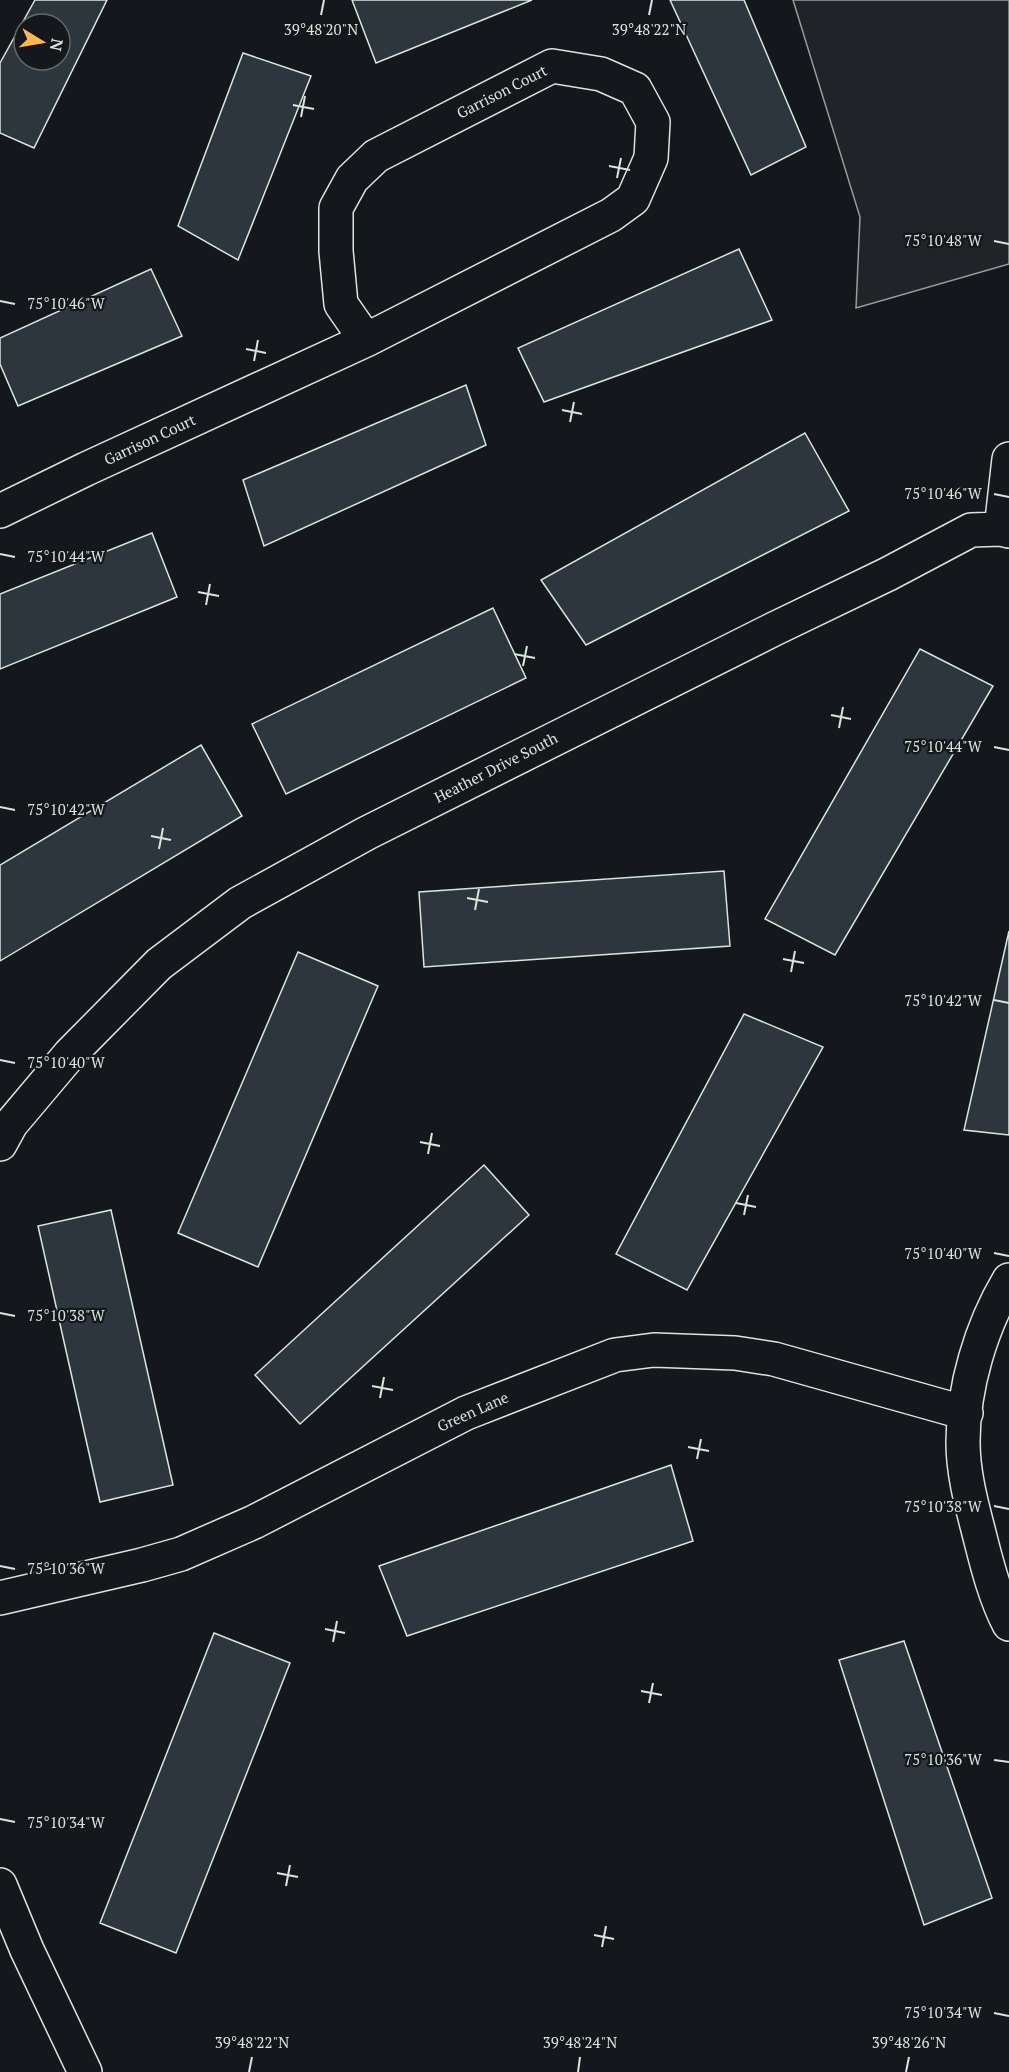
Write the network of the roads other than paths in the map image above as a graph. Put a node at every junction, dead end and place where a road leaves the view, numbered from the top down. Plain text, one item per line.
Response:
1 (366, 340) junction
2 (1009, 459) edge
3 (0, 512) edge
4 (1005, 530) edge
5 (0, 1144) edge
6 (1009, 1280) edge
7 (966, 1413) junction
8 (0, 1598) edge
9 (1009, 1624) edge
10 (0, 1885) edge
11 (85, 2072) edge

1 - 1 street, Garrison Court
1 - 3 street, Garrison Court
2 - 4 street, Heather Drive South
4 - 5 street, Heather Drive South
6 - 7 street
7 - 8 street, Green Lane
7 - 9 street
10 - 11 street

